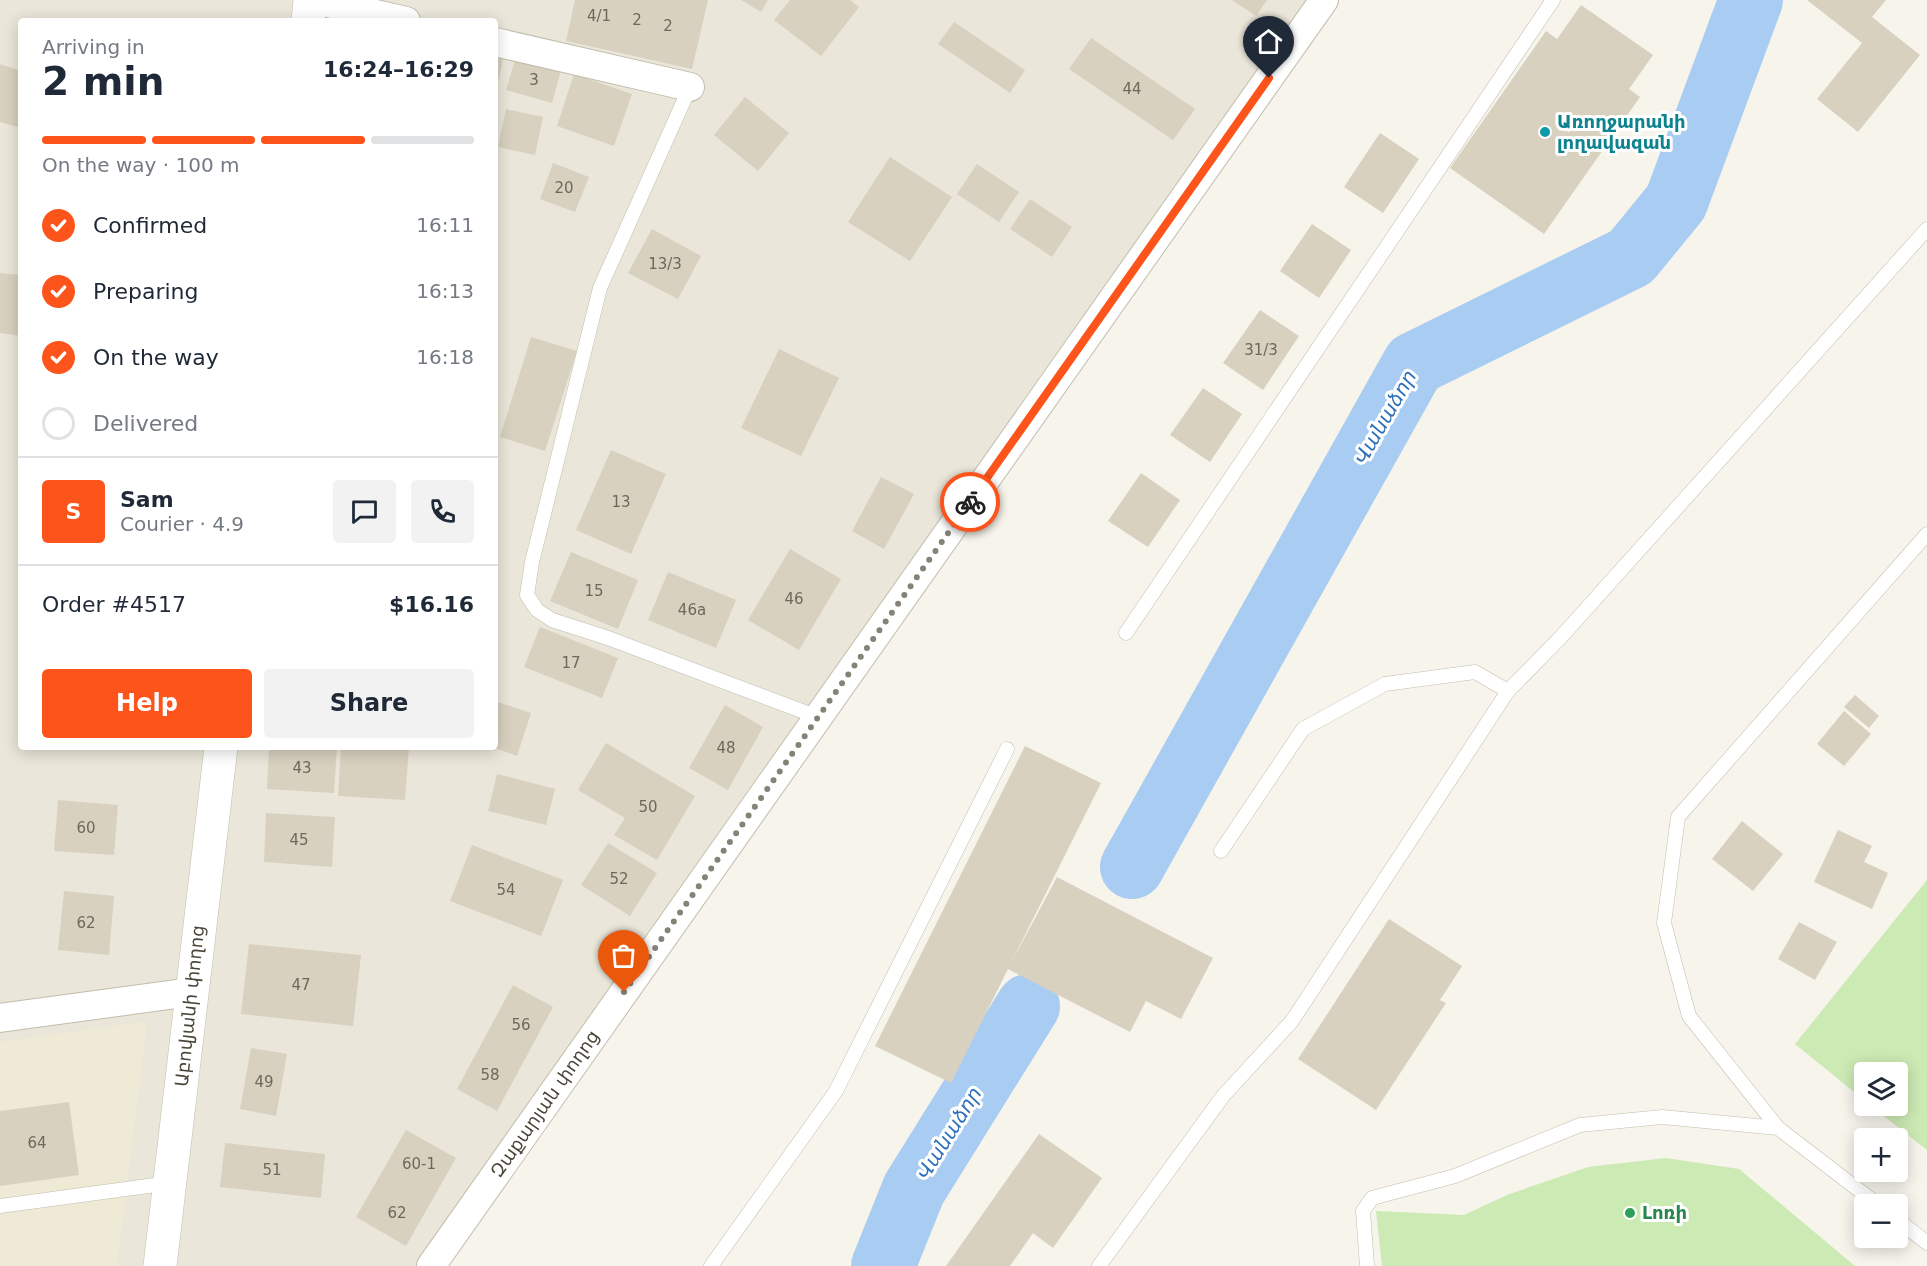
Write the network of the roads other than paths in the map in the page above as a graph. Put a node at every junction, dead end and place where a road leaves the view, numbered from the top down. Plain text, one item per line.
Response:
1 (310, 0) edge
2 (315, 0) edge
3 (1324, 0) edge
4 (1553, 0) edge
5 (308, 18) edge
6 (393, 18) edge
7 (498, 43) edge
8 (690, 87) joint
9 (1927, 229) edge
10 (1927, 534) edge
11 (1126, 633) dead end
12 (1508, 691) junction
13 (818, 717) junction
14 (1007, 749) dead end
15 (220, 750) edge
16 (1221, 851) dead end
17 (191, 993) junction
18 (0, 1018) edge
19 (1778, 1128) junction
20 (170, 1183) junction
21 (1864, 1194) edge
22 (0, 1206) edge
23 (1908, 1228) edge
24 (1927, 1243) edge
25 (160, 1266) edge
26 (430, 1266) edge
27 (711, 1266) edge
28 (1099, 1266) edge
29 (1367, 1266) edge

1 - 5 street
2 - 6 street
3 - 13 street, Զաքարյան փողոց
4 - 11 lane
7 - 8 street
8 - 13 lane
9 - 12 lane
10 - 19 lane
12 - 16 lane
12 - 28 lane
13 - 26 street, Զաքարյան փողոց
14 - 27 lane
15 - 17 street, Աբովյանի փողոց
17 - 18 street
17 - 20 street, Աբովյանի փողոց
19 - 21 lane
19 - 29 lane
20 - 22 lane
20 - 25 street, Աբովյանի փողոց
23 - 24 lane

